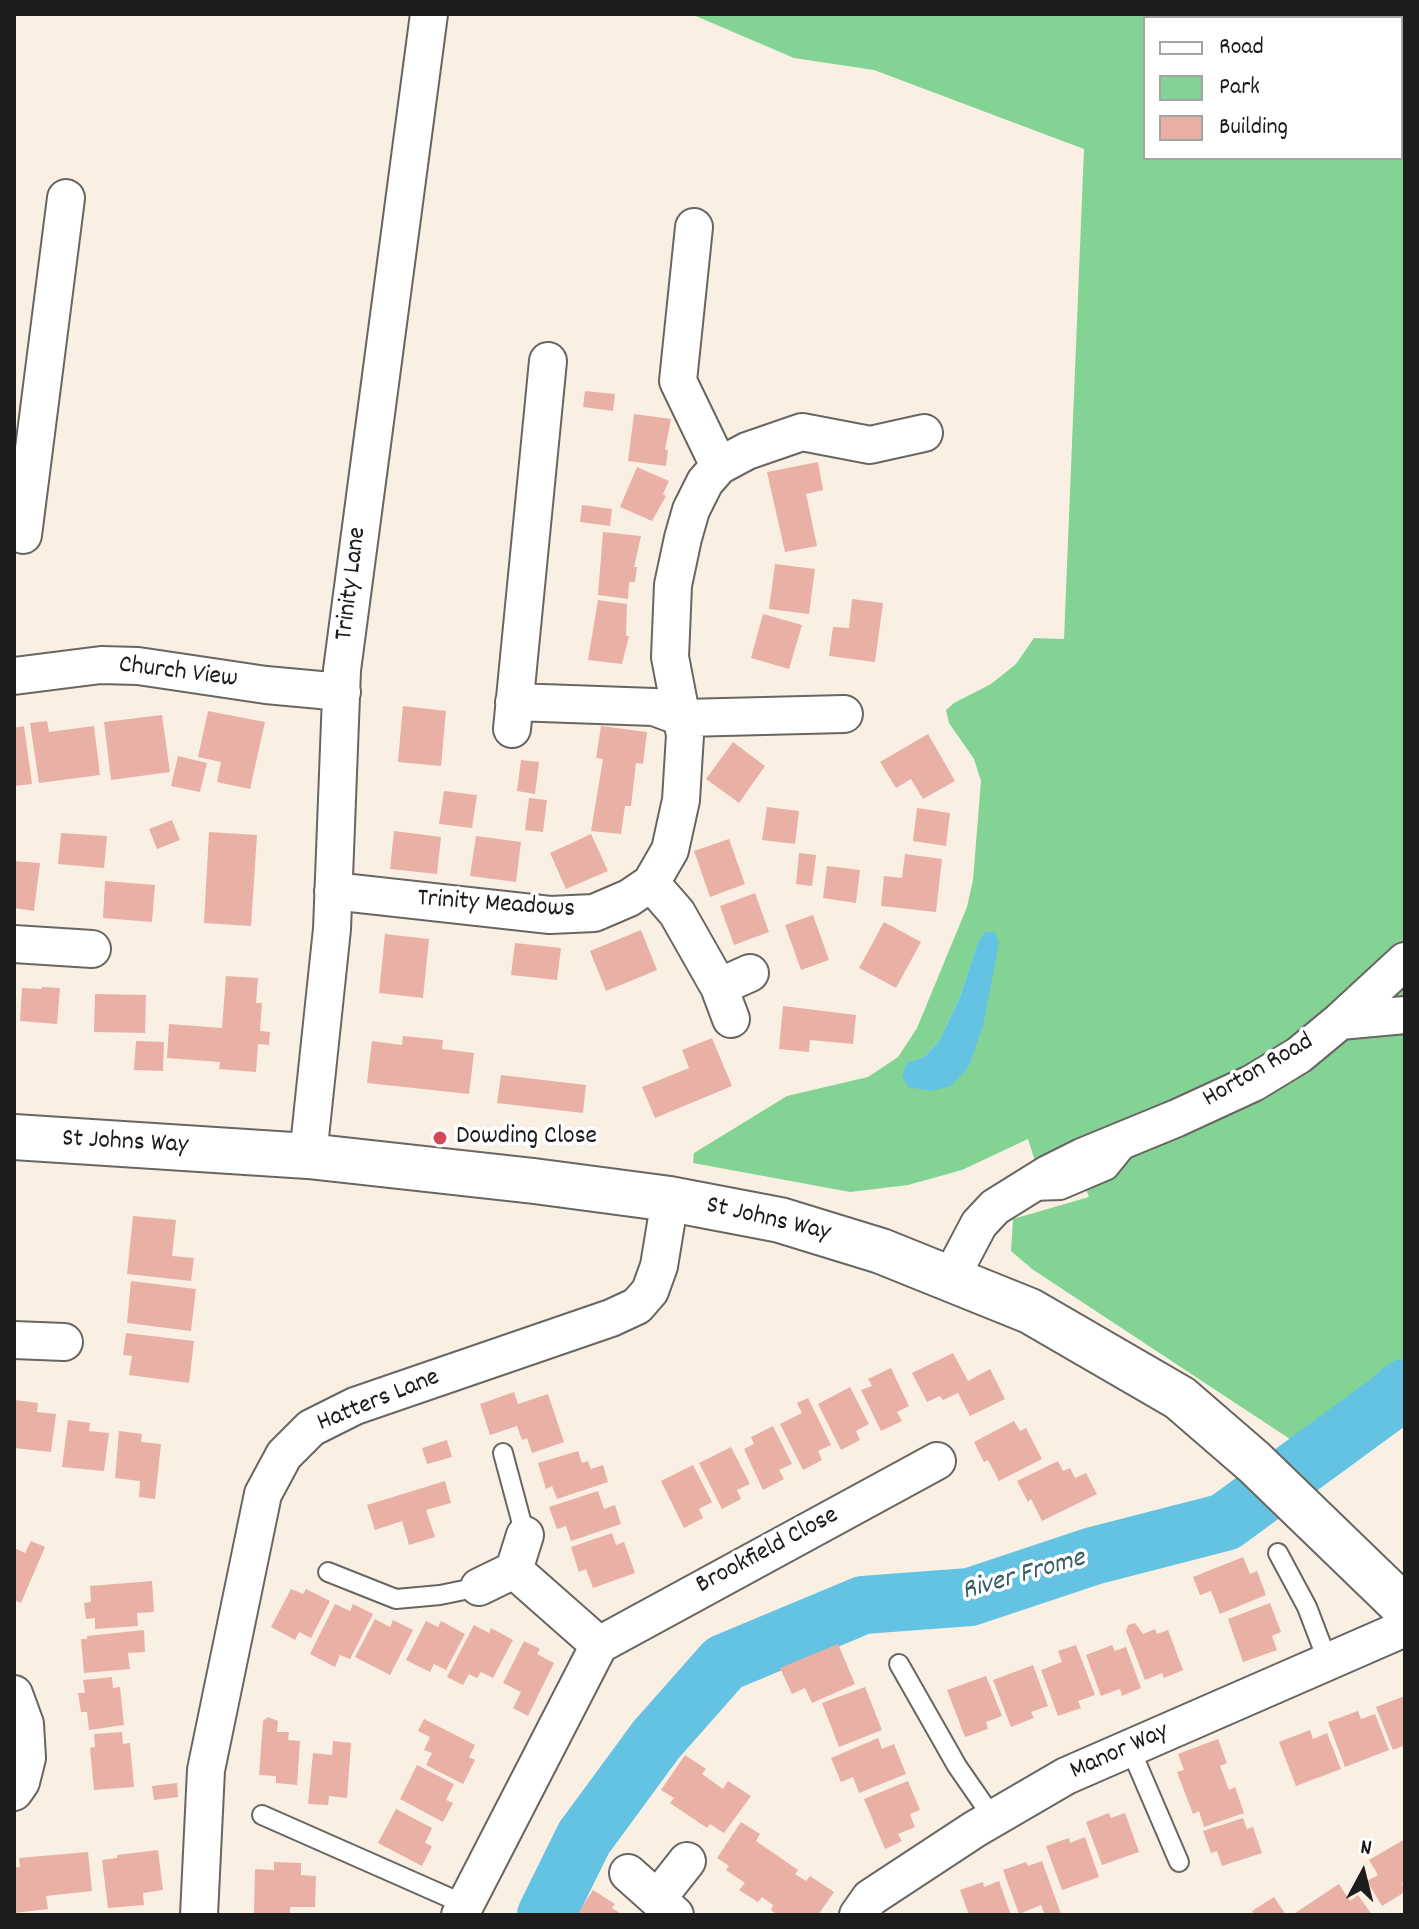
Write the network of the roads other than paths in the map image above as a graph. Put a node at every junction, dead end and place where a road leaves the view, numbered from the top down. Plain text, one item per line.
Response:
1 (429, 14) edge
2 (66, 198) dead end
3 (694, 227) dead end
4 (548, 361) dead end
5 (924, 433) dead end
6 (719, 466) junction
7 (23, 535) dead end
8 (14, 676) edge
9 (342, 692) junction
10 (684, 718) junction
11 (825, 724) dead end
12 (651, 883) junction
13 (333, 891) junction
14 (14, 944) edge
15 (92, 949) dead end
16 (1405, 961) edge
17 (733, 993) dead end
18 (1405, 1015) edge
19 (1340, 1021) junction
20 (14, 1137) edge
21 (308, 1156) junction
22 (670, 1199) junction
23 (954, 1278) junction
24 (14, 1340) edge
25 (64, 1342) dead end
26 (503, 1453) dead end
27 (937, 1461) dead end
28 (525, 1535) joint
29 (1278, 1553) dead end
30 (514, 1570) junction
31 (328, 1572) dead end
32 (479, 1587) joint
33 (1405, 1608) edge
34 (1405, 1628) edge
35 (599, 1645) junction
36 (1328, 1662) junction
37 (899, 1664) dead end
38 (14, 1694) edge
39 (1130, 1748) junction
40 (14, 1792) edge
41 (262, 1815) dead end
42 (993, 1818) junction
43 (687, 1861) dead end
44 (1179, 1862) dead end
45 (628, 1873) dead end
46 (666, 1907) edge
47 (463, 1910) edge
48 (199, 1915) edge
49 (858, 1915) edge

1 - 9 street, Trinity Lane
2 - 7 street
3 - 6 street
4 - 10 street
5 - 6 street
6 - 10 street
8 - 9 street, Church View
9 - 13 street, Trinity Lane
10 - 11 street
10 - 12 street
12 - 13 street, Trinity Meadows
12 - 17 street
13 - 21 street, Trinity Lane
14 - 15 street
16 - 19 street, Horton Road
18 - 19 street
19 - 23 street, Horton Road
20 - 21 street, St Johns Way
21 - 22 street, St Johns Way
22 - 23 street, St Johns Way
22 - 48 street, Hatters Lane
23 - 33 street, St Johns Way
24 - 25 street
26 - 28 lane
27 - 35 street, Brookfield Close
28 - 30 street
29 - 36 lane
30 - 32 street
30 - 35 street
31 - 32 lane
34 - 36 street, Manor Way
35 - 47 street
36 - 39 street, Manor Way
37 - 42 lane
38 - 40 street
39 - 42 street, Manor Way
39 - 44 lane
41 - 47 lane
42 - 49 street, Manor Way
43 - 46 street
45 - 46 street

